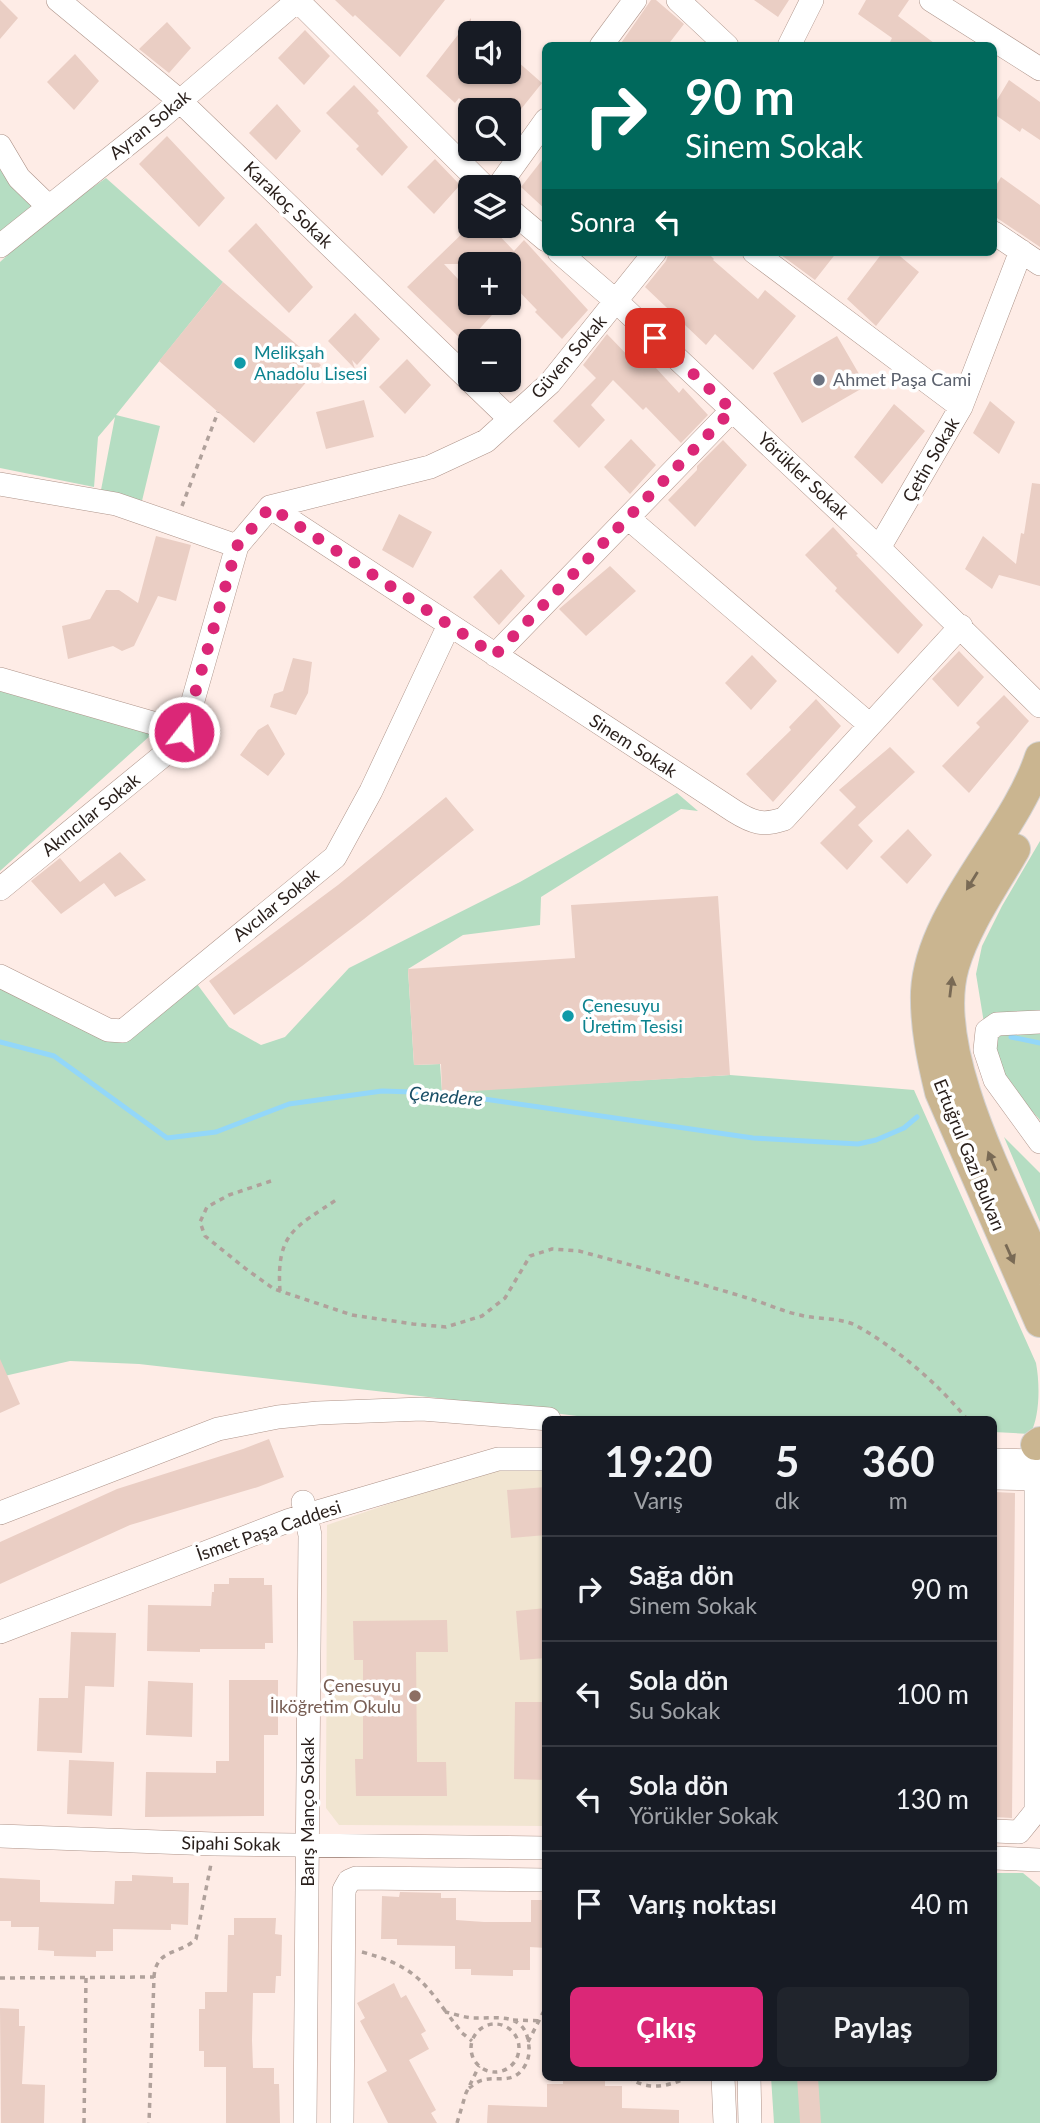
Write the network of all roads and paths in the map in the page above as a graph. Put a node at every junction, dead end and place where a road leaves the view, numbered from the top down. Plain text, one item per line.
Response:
1 (58, 0) edge
2 (298, 0) edge
3 (635, 0) edge
4 (678, 0) edge
5 (812, 0) edge
6 (931, 0) edge
7 (604, 42) edge
8 (723, 42) edge
9 (791, 42) edge
10 (1040, 69) edge
11 (180, 101) junction
12 (542, 126) edge
13 (0, 146) edge
14 (473, 175) edge
15 (507, 175) edge
16 (49, 207) junction
17 (521, 219) edge
18 (997, 235) edge
19 (542, 237) edge
20 (0, 246) edge
21 (564, 256) edge
22 (652, 256) edge
23 (759, 256) edge
24 (1030, 257) edge
25 (617, 302) junction
26 (961, 407) junction
27 (732, 410) junction
28 (218, 412) dead end
29 (510, 419) junction
30 (0, 484) edge
31 (270, 507) junction
32 (628, 518) junction
33 (176, 525) junction
34 (237, 546) junction
35 (879, 548) junction
36 (449, 625) junction
37 (961, 626) junction
38 (495, 655) junction
39 (0, 679) edge
40 (1040, 706) edge
41 (870, 725) junction
42 (184, 732) junction
43 (1040, 757) edge
44 (1040, 806) edge
45 (0, 889) edge
46 (0, 976) edge
47 (1040, 1022) edge
48 (1040, 1142) edge
49 (271, 1181) dead end
50 (339, 1198) dead end
51 (1040, 1269) edge
52 (280, 1292) junction
53 (1040, 1322) edge
54 (964, 1416) edge
55 (542, 1418) edge
56 (542, 1446) edge
57 (997, 1446) edge
58 (1039, 1453) edge
59 (542, 1459) edge
60 (997, 1460) edge
61 (997, 1478) edge
62 (304, 1508) junction
63 (0, 1513) edge
64 (0, 1616) edge
65 (0, 1632) edge
66 (1034, 1825) edge
67 (997, 1831) edge
68 (0, 1836) edge
69 (215, 1844) junction
70 (308, 1845) junction
71 (542, 1848) edge
72 (997, 1858) edge
73 (1040, 1860) edge
74 (542, 1880) edge
75 (343, 1946) junction
76 (307, 1969) junction
77 (343, 1971) junction
78 (86, 1977) junction
79 (154, 1977) junction
80 (0, 1978) edge
81 (446, 2012) junction
82 (542, 2014) edge
83 (513, 2020) junction
84 (539, 2020) junction
85 (542, 2020) edge
86 (472, 2042) junction
87 (528, 2042) junction
88 (479, 2066) junction
89 (635, 2081) edge
90 (678, 2081) edge
91 (723, 2081) edge
92 (749, 2081) edge
93 (469, 2088) junction
94 (83, 2123) edge
95 (149, 2123) edge
96 (305, 2123) edge
97 (342, 2123) edge
98 (457, 2123) edge
99 (725, 2123) edge
100 (750, 2123) edge

1 - 11 street, Karakoç Sokak
2 - 11 street, Ayran Sokak
2 - 14 street
3 - 7 street
4 - 8 street
5 - 9 street
6 - 10 street
11 - 16 street, Ayran Sokak
11 - 29 street, Karakoç Sokak
12 - 15 street
13 - 16 street
16 - 20 street, Ayran Sokak
17 - 19 street
18 - 24 street
21 - 25 street, Yörükler Sokak
22 - 25 street, Güven Sokak
23 - 26 street
24 - 26 street, Çetin Sokak
25 - 27 street, Yörükler Sokak
25 - 29 street, Güven Sokak
26 - 35 street, Çetin Sokak
27 - 32 street
27 - 35 street, Yörükler Sokak
28 - 33 path
29 - 31 street, Güven Sokak
30 - 33 street
31 - 34 street, Akıncılar Sokak
31 - 36 street, Sinem Sokak
32 - 38 street
32 - 41 street
33 - 34 street
34 - 42 street, Akıncılar Sokak
35 - 37 street, Yörükler Sokak
36 - 38 street, Sinem Sokak
36 - 46 street, Avcılar Sokak
37 - 40 street, Yörükler Sokak
37 - 41 street, Sinem Sokak
38 - 41 street, Sinem Sokak
39 - 42 street
42 - 45 street, Akıncılar Sokak
43 -> 53 main road, Ertuğrul Gazi Bulvarı
51 -> 44 main road, Ertuğrul Gazi Bulvarı
47 - 48 street
49 - 52 path
50 - 52 path
52 - 54 path
55 - 63 street
56 - 62 street, İsmet Paşa Caddesi
57 - 58 street
58 - 60 street
59 - 62 street, İsmet Paşa Caddesi
61 - 66 street
62 - 64 street, İsmet Paşa Caddesi
62 - 65 street, İsmet Paşa Caddesi
62 - 70 street, Barış Manço Sokak
66 - 67 street
68 - 69 street, Sipahi Sokak
69 - 70 street, Sipahi Sokak
69 - 79 path
70 - 71 street, Sipahi Sokak
70 - 76 street, Barış Manço Sokak
72 - 73 street
74 - 75 street
75 - 77 street
75 - 81 path
76 - 77 street
76 - 96 street, Barış Manço Sokak
77 - 97 street
78 - 79 path
78 - 80 path
78 - 94 path
79 - 95 path
81 - 83 path
81 - 86 path
82 - 84 path
83 - 84 path
83 - 87 path
84 - 85 path
84 - 87 path
86 - 88 path
86 - 88 path
87 - 93 path
88 - 93 path
89 - 90 path
91 - 99 street
92 - 100 street
93 - 98 path

